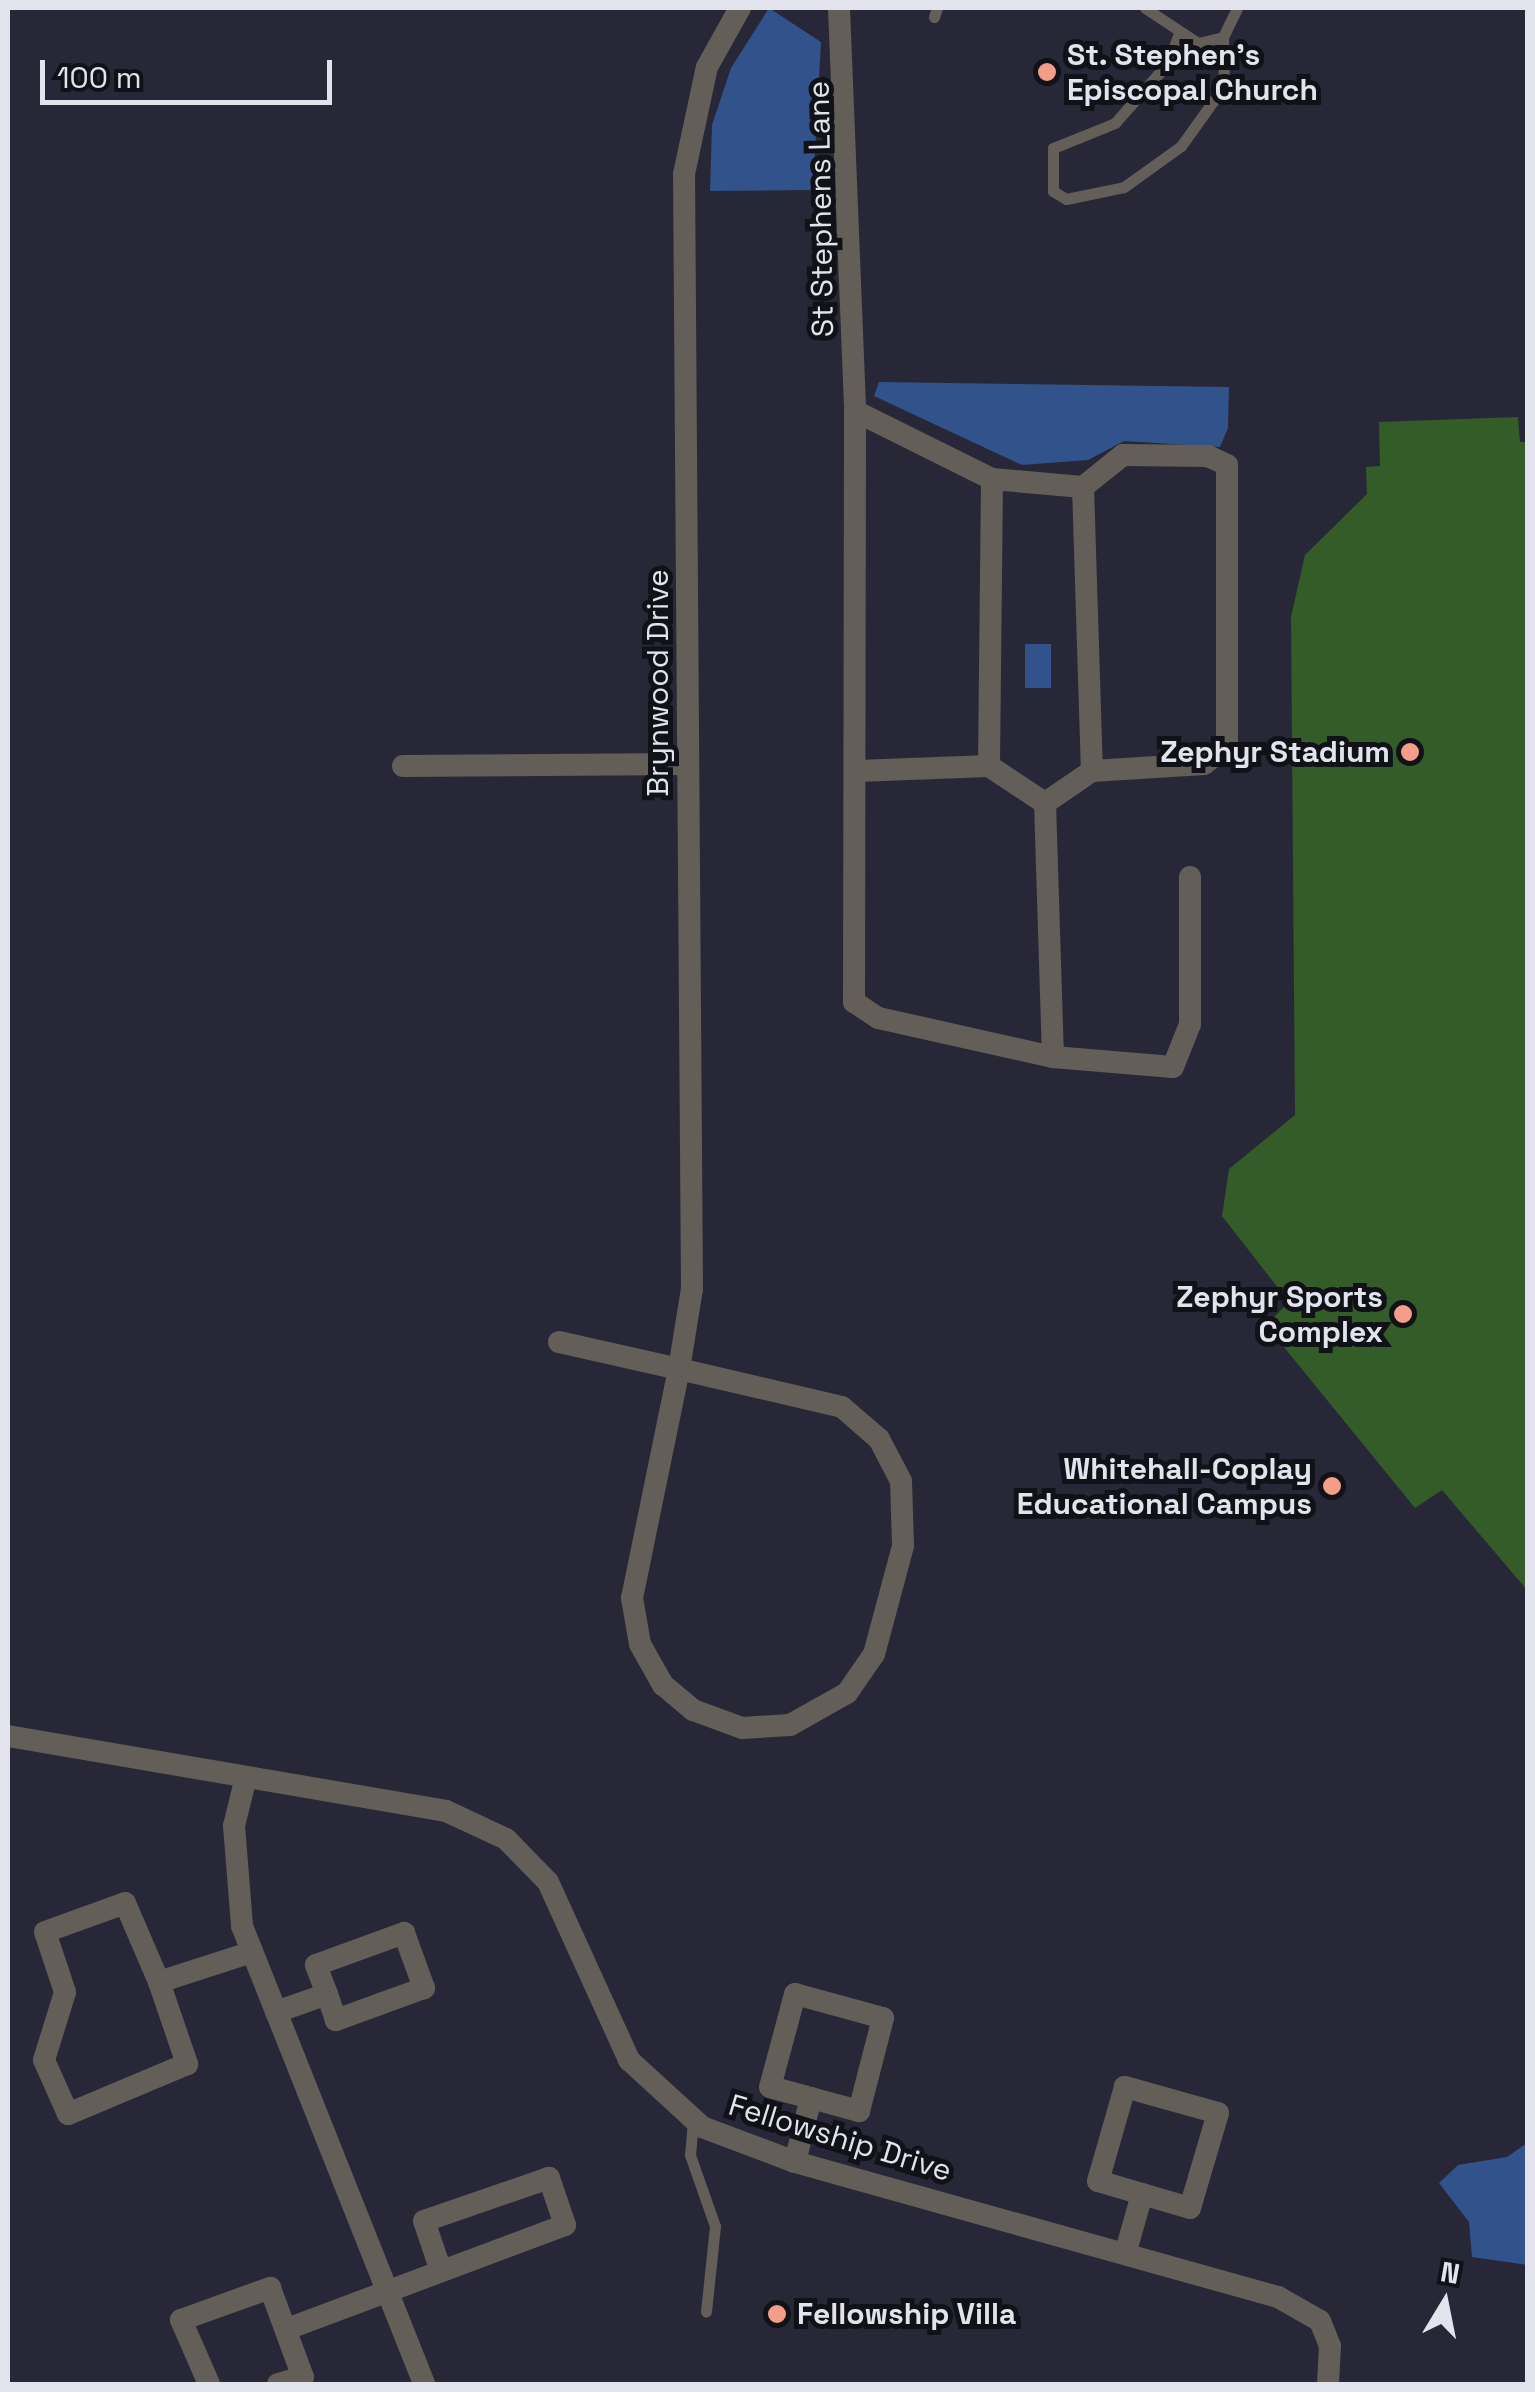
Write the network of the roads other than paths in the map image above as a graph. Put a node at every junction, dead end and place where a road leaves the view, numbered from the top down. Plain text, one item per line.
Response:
1 (740, 8) edge
2 (839, 8) edge
3 (1145, 8) edge
4 (1237, 8) edge
5 (1178, 36) junction
6 (1223, 37) junction
7 (856, 412) junction
8 (992, 479) junction
9 (1082, 487) junction
10 (688, 764) junction
11 (403, 766) dead end
12 (989, 766) junction
13 (1092, 770) junction
14 (858, 771) junction
15 (1045, 803) junction
16 (1190, 877) dead end
17 (1053, 1057) junction
18 (559, 1342) dead end
19 (679, 1368) junction
20 (8, 1736) edge
21 (246, 1777) junction
22 (252, 1952) junction
23 (159, 1982) junction
24 (327, 1994) junction
25 (276, 2012) junction
26 (811, 2098) junction
27 (694, 2121) junction
28 (795, 2162) junction
29 (1142, 2194) junction
30 (1126, 2251) junction
31 (440, 2268) junction
32 (388, 2290) junction
33 (706, 2312) dead end
34 (286, 2329) junction
35 (209, 2384) edge
36 (278, 2384) edge
37 (424, 2384) edge
38 (1328, 2384) edge

1 - 10 street, Brynwood Drive
2 - 7 street, St Stephens Lane
3 - 5 lane
4 - 6 lane
5 - 6 lane
5 - 6 lane
7 - 8 street
7 - 14 street, St Stephens Lane
8 - 9 street
8 - 12 street
9 - 13 street
9 - 13 street
10 - 11 street
10 - 19 street, Brynwood Drive
12 - 14 street
12 - 15 street
13 - 15 street
14 - 17 street, St Stephens Lane
15 - 17 street
16 - 17 street, St Stephens Lane
18 - 19 street, Brynwood Drive
19 - 19 street, Brynwood Drive
20 - 21 street, Fellowship Drive
21 - 22 street
21 - 27 street, Fellowship Drive
22 - 23 street
22 - 25 street
23 - 23 street
24 - 24 street
24 - 25 street
25 - 32 street
26 - 26 street
26 - 28 street
27 - 28 street, Fellowship Drive
27 - 33 lane
28 - 30 street, Fellowship Drive
29 - 29 street
29 - 30 street
30 - 38 street, Fellowship Drive
31 - 31 street
31 - 32 street
32 - 34 street
32 - 37 street
34 - 35 street
34 - 36 street

